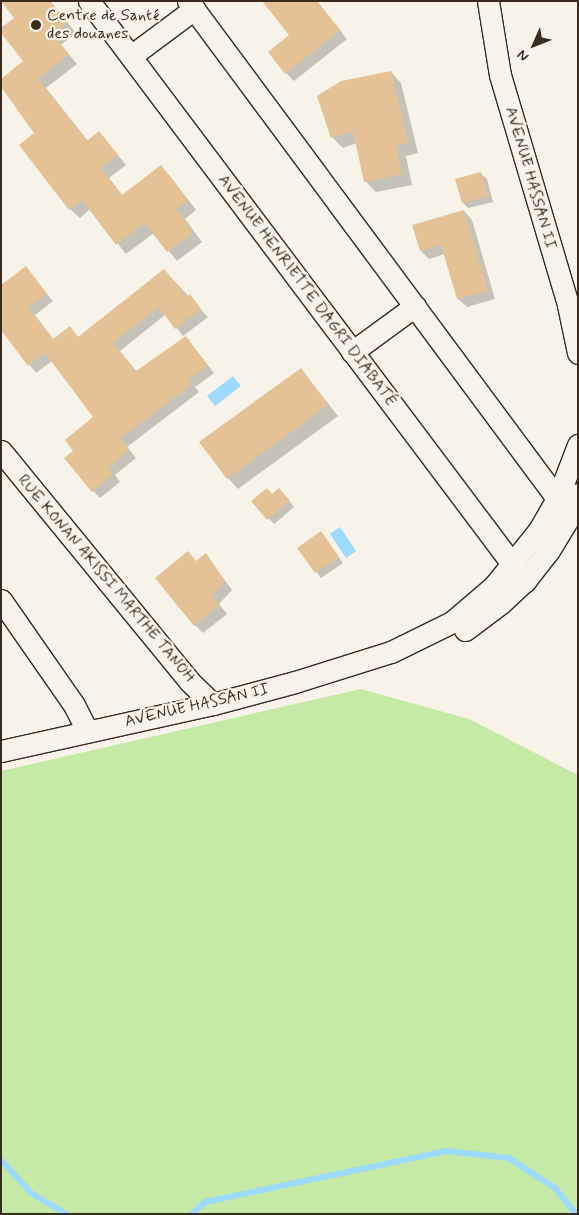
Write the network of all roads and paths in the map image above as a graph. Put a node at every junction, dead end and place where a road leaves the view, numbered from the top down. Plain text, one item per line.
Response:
1 (89, 1) edge
2 (488, 1) edge
3 (191, 5) edge
4 (131, 56) junction
5 (415, 306) junction
6 (352, 352) junction
7 (578, 353) edge
8 (578, 445) edge
9 (1, 451) edge
10 (568, 496) edge
11 (519, 573) junction
12 (1, 600) edge
13 (213, 704) junction
14 (87, 731) junction
15 (1, 750) edge

1 - 4 street, AVENUE HENRIETTE DAGRI DIABATÉ
2 - 7 street, AVENUE HASSAN II
3 - 4 street
3 - 5 street
4 - 6 street, AVENUE HENRIETTE DAGRI DIABATÉ
5 - 6 street
5 - 10 street
6 - 11 street, AVENUE HENRIETTE DAGRI DIABATÉ
8 - 10 street, AVENUE HASSAN II
9 - 13 street, RUE KONAN AKISSI MARTHE TANOH
10 - 11 street, AVENUE HASSAN II
10 - 11 street, AVENUE HASSAN II
11 - 13 street, AVENUE HASSAN II
12 - 14 street
13 - 14 street, AVENUE HASSAN II
14 - 15 street, AVENUE HASSAN II

